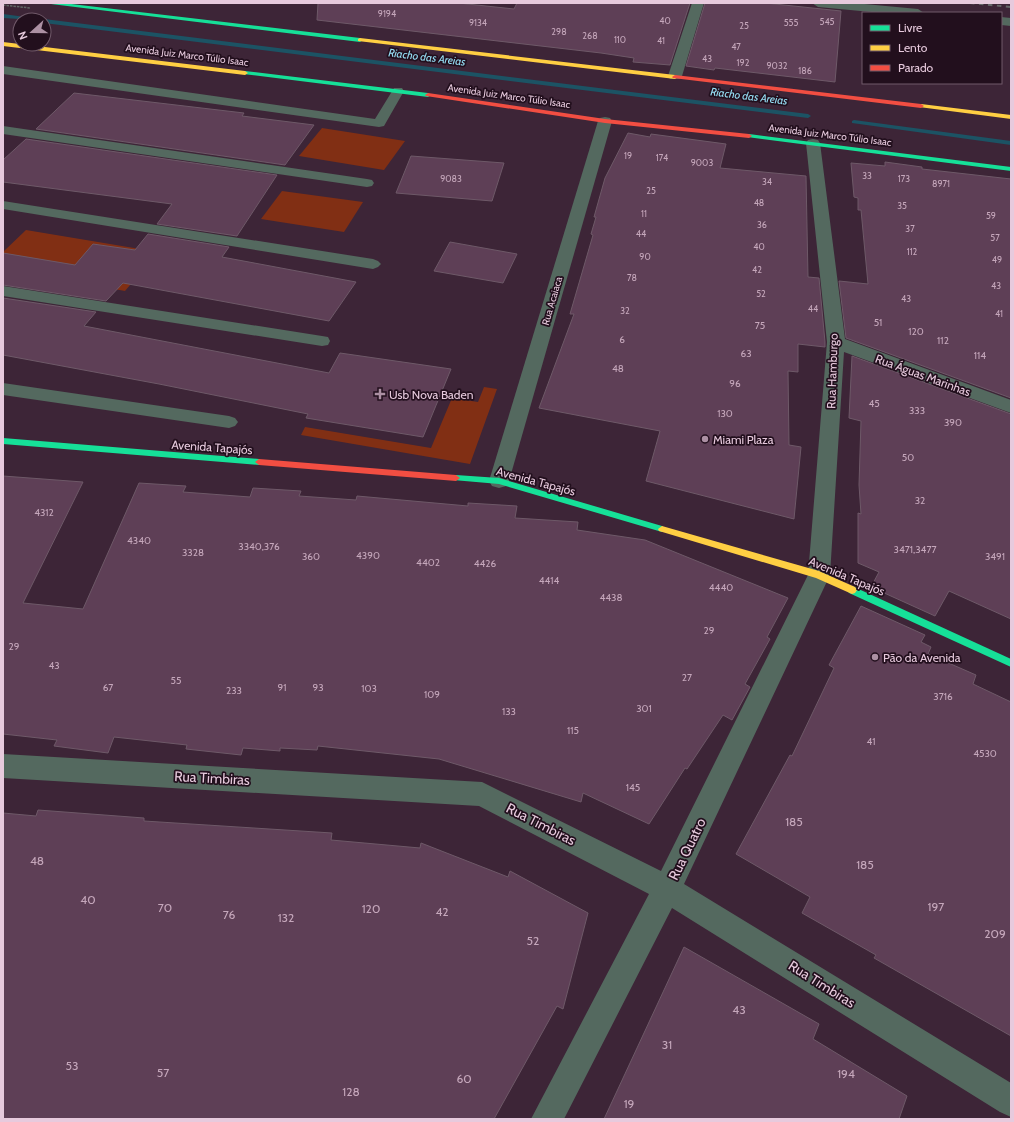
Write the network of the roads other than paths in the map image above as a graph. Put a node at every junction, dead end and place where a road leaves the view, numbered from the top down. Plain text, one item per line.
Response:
1 (52, 3) edge
2 (698, 3) edge
3 (818, 3) edge
4 (908, 12) edge
5 (3, 44) edge
6 (3, 70) edge
7 (675, 76) junction
8 (398, 91) junction
9 (1011, 117) edge
10 (604, 121) junction
11 (3, 130) edge
12 (813, 144) junction
13 (1011, 169) edge
14 (366, 183) dead end
15 (3, 205) edge
16 (374, 264) dead end
17 (3, 291) edge
18 (322, 341) dead end
19 (836, 342) junction
20 (3, 389) edge
21 (1011, 407) edge
22 (229, 422) dead end
23 (3, 441) edge
24 (499, 481) junction
25 (819, 575) junction
26 (1011, 663) edge
27 (3, 766) edge
28 (667, 889) junction
29 (1011, 1101) edge
30 (547, 1119) edge

1 - 7 main road
2 - 7 street
3 - 4 street
5 - 8 main road, Avenida Juiz Marco Túlio Isaac
6 - 8 lane
7 - 9 main road
8 - 10 main road, Avenida Juiz Marco Túlio Isaac
10 - 12 main road, Avenida Juiz Marco Túlio Isaac
10 - 24 street, Rua Acaiaca
11 - 14 lane
12 - 13 main road, Avenida Juiz Marco Túlio Isaac
12 - 19 street, Rua Hamburgo
15 - 16 lane
17 - 18 lane
19 - 21 street, Rua Águas Marinhas
19 - 25 street, Rua Hamburgo
20 - 22 lane
23 - 24 main road, Avenida Tapajós
24 - 25 main road, Avenida Tapajós
25 - 26 main road, Avenida Tapajós
25 - 28 street, Rua Quatro
27 - 28 street, Rua Timbiras
28 - 29 street, Rua Timbiras
28 - 30 street, Rua Quatro

